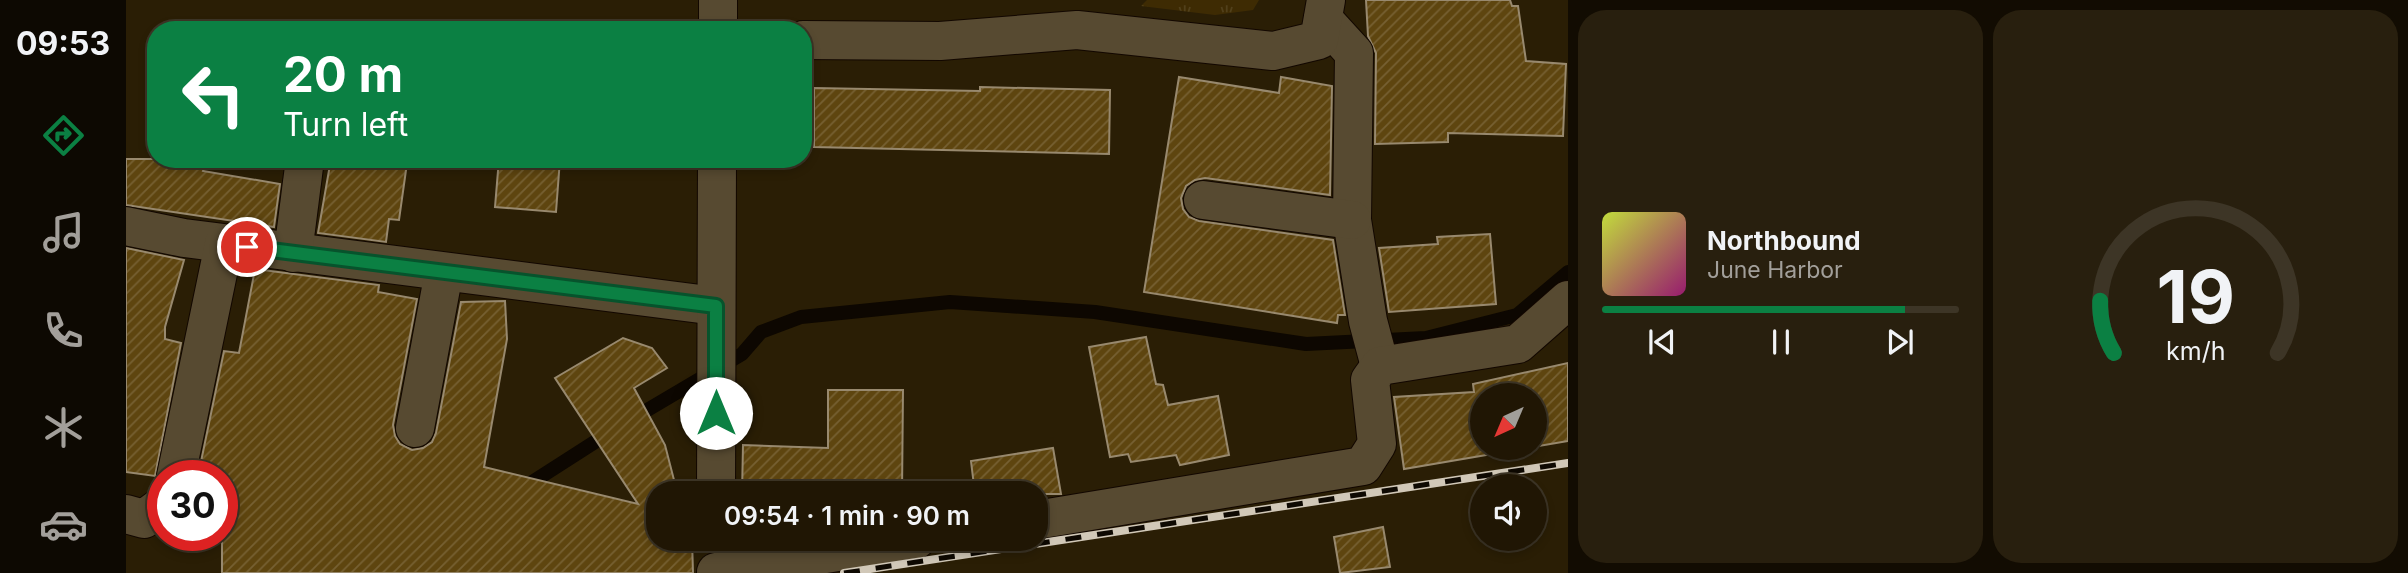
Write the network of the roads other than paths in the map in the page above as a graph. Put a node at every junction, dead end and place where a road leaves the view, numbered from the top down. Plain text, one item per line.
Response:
1 (718, 0) edge
2 (1324, 10) edge
3 (718, 21) edge
4 (812, 40) edge
5 (304, 168) edge
6 (717, 168) edge
7 (1203, 200) dead end
8 (1352, 220) junction
9 (126, 226) edge
10 (224, 244) junction
11 (293, 253) junction
12 (444, 272) junction
13 (1568, 300) edge
14 (716, 306) junction
15 (1380, 366) junction
16 (415, 428) dead end
17 (179, 460) edge
18 (716, 481) edge
19 (126, 514) edge
20 (147, 517) edge
21 (1048, 518) edge
22 (807, 551) edge
23 (716, 561) edge

1 - 3 street
2 - 4 street
2 - 8 street
5 - 11 street
6 - 14 street
7 - 8 street
8 - 15 street
9 - 10 street
10 - 11 street
10 - 17 street
11 - 12 street
12 - 14 street
12 - 16 street
13 - 15 street
14 - 18 street
15 - 21 street
19 - 20 street
22 - 23 street

